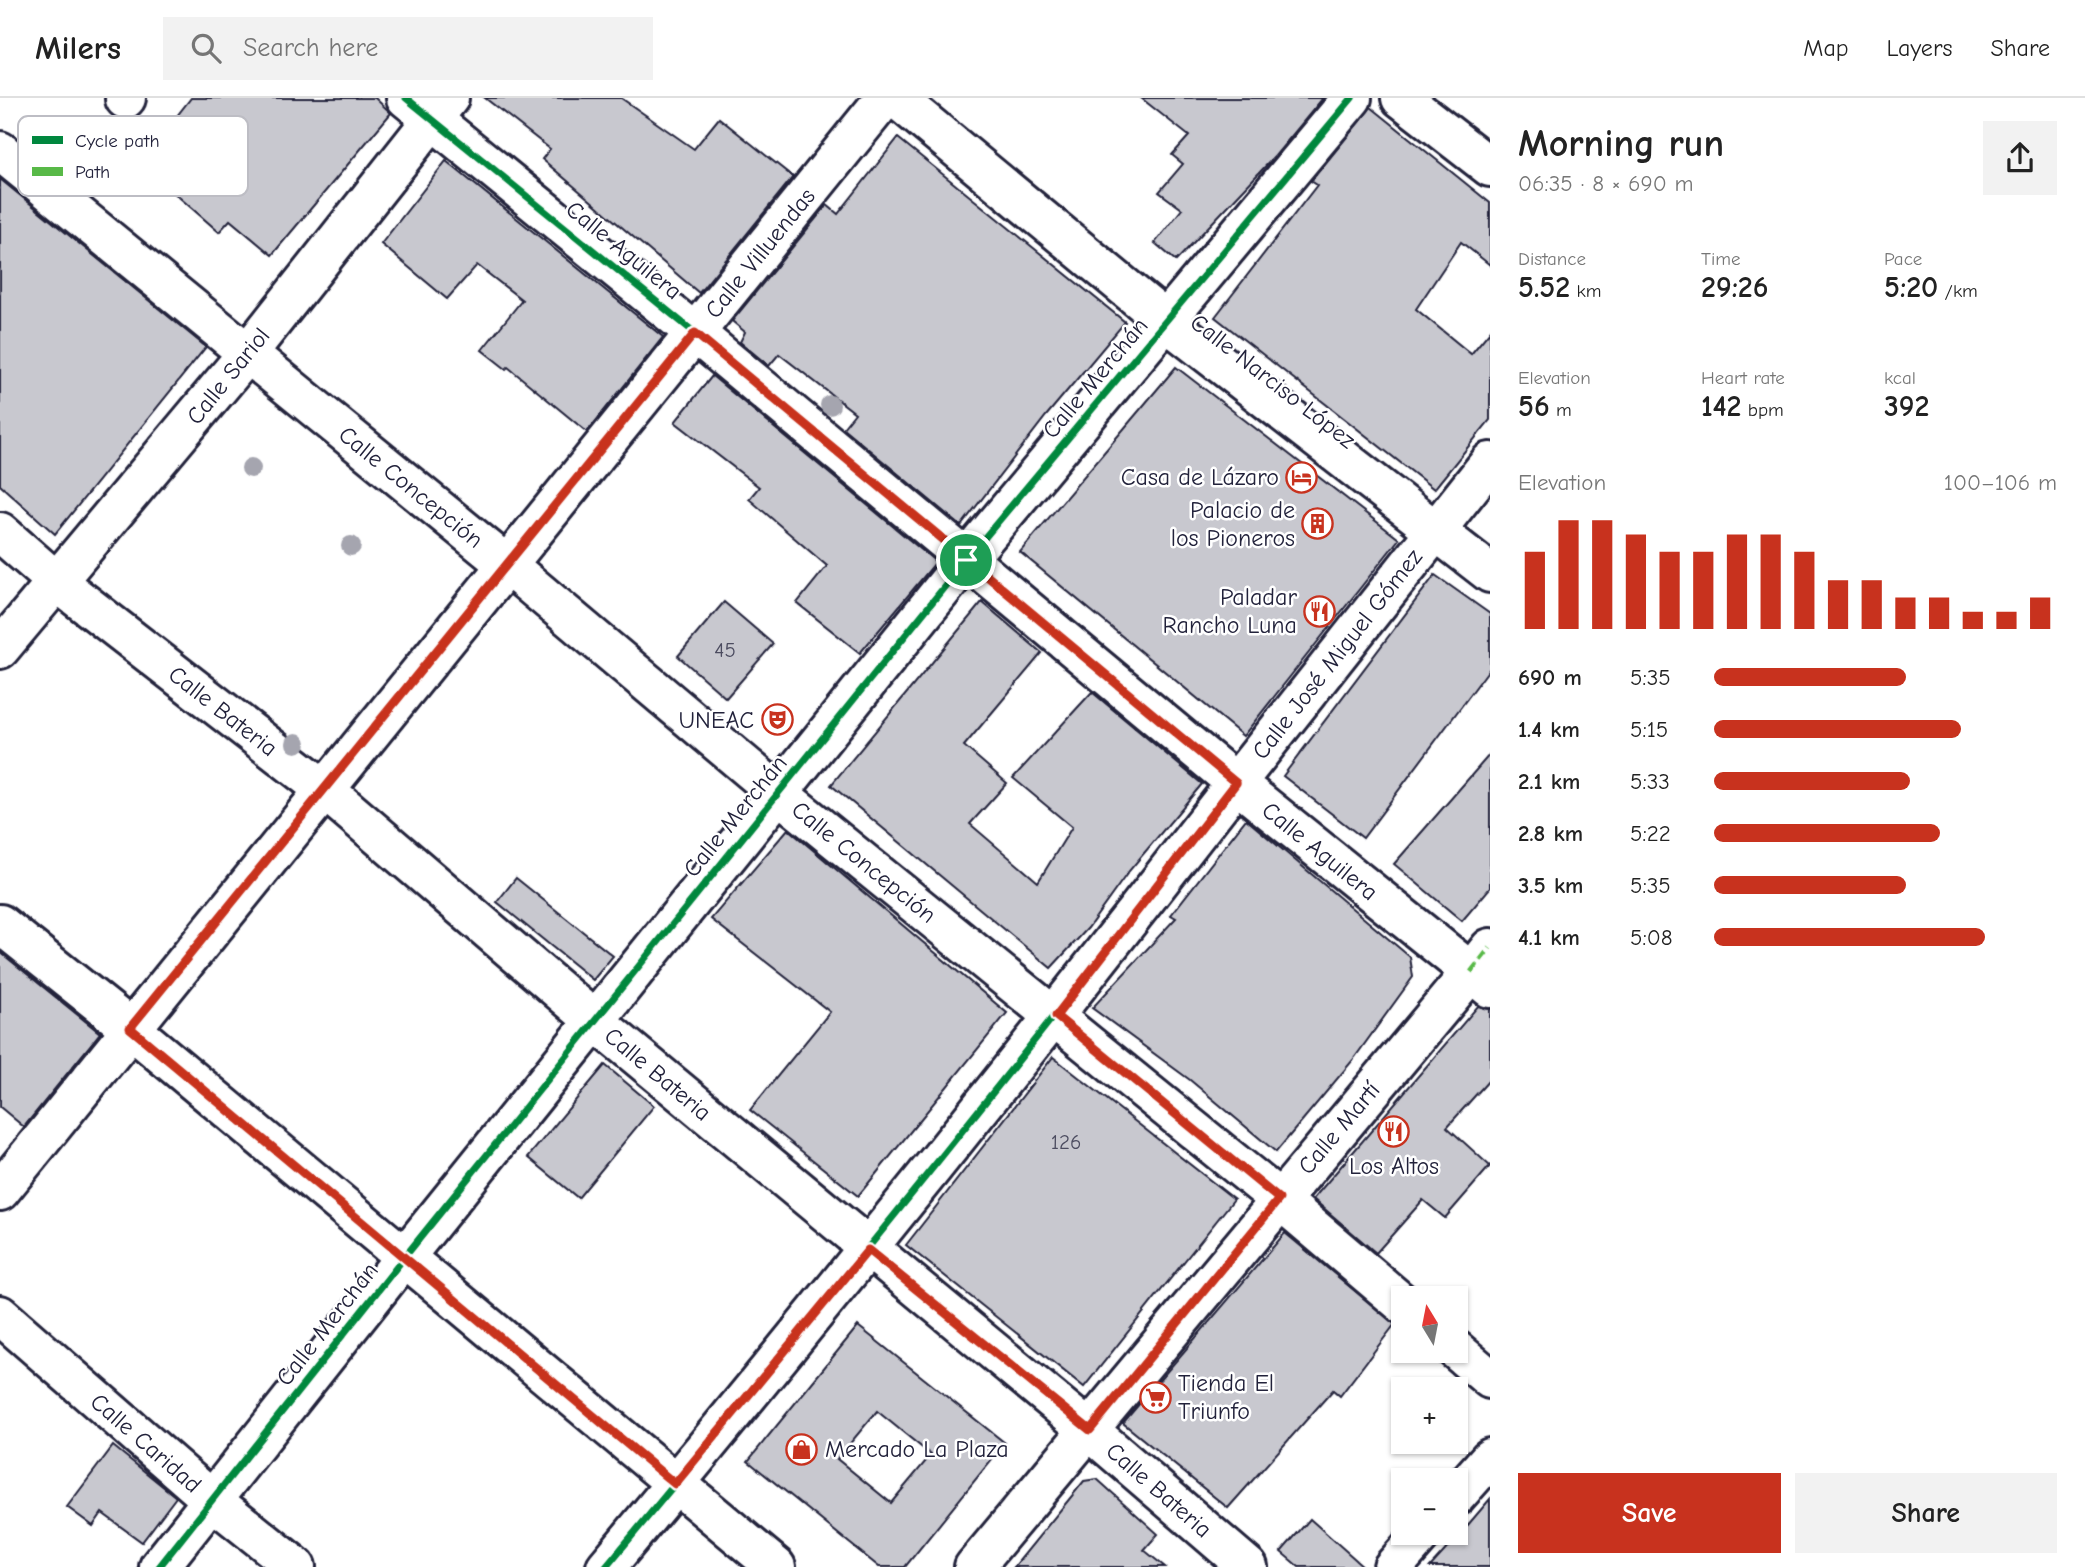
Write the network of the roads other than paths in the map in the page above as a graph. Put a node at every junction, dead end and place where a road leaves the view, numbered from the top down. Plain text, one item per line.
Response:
1 (885, 98) edge
2 (896, 98) edge
3 (1352, 98) edge
4 (1401, 98) edge
5 (429, 105) edge
6 (0, 151) edge
7 (18, 166) edge
8 (1490, 167) edge
9 (55, 196) edge
10 (1167, 322) junction
11 (695, 333) junction
12 (247, 354) junction
13 (1490, 462) edge
14 (1434, 531) junction
15 (0, 532) edge
16 (966, 560) junction
17 (507, 565) junction
18 (1490, 573) edge
19 (57, 582) junction
20 (0, 649) edge
21 (1236, 783) junction
22 (325, 790) junction
23 (778, 793) junction
24 (0, 924) edge
25 (1484, 969) edge
26 (1056, 1016) junction
27 (596, 1022) junction
28 (130, 1028) junction
29 (0, 1191) edge
30 (1279, 1199) junction
31 (868, 1250) junction
32 (403, 1259) junction
33 (1391, 1294) edge
34 (0, 1315) edge
35 (1468, 1360) edge
36 (1490, 1379) edge
37 (1090, 1430) junction
38 (1490, 1458) edge
39 (1468, 1483) edge
40 (675, 1484) junction
41 (212, 1500) junction
42 (1412, 1545) edge
43 (159, 1567) edge
44 (296, 1567) edge
45 (606, 1567) edge
46 (776, 1567) edge
47 (974, 1567) edge
48 (1248, 1567) edge
49 (1393, 1567) edge

1 - 11 street, Calle Villuendas
2 - 10 street, Calle Narciso López
3 - 10 street, Calle Merchán
4 - 8 street
5 - 11 street, Calle Aguilera
5 - 12 street, Calle Sariol
6 - 7 street, Calle Concepción
9 - 12 street, Calle Concepción
10 - 14 street, Calle Narciso López
10 - 16 street, Calle Merchán
11 - 16 street, Calle Aguilera
11 - 17 street, Calle Villuendas
12 - 17 street, Calle Concepción
12 - 19 street, Calle Sariol
13 - 14 street, Calle José Miguel Gómez
14 - 18 street, Calle Narciso López
14 - 21 street, Calle José Miguel Gómez
15 - 19 street, Calle Bateria
16 - 21 street, Calle Aguilera
16 - 23 street, Calle Merchán
17 - 22 street, Calle Villuendas
17 - 23 street, Calle Concepción
19 - 20 street, Calle Sariol
19 - 22 street, Calle Bateria
21 - 25 street, Calle Aguilera
21 - 26 street, Calle José Miguel Gómez
22 - 27 street, Calle Bateria
22 - 28 street, Calle Villuendas
23 - 26 street, Calle Concepción
23 - 27 street, Calle Merchán
24 - 28 street
25 - 30 street, Calle Martí
26 - 30 street, Calle Concepción
26 - 31 street, Calle José Miguel Gómez
27 - 31 street, Calle Bateria
27 - 32 street, Calle Merchán
28 - 29 street, Calle Villuendas
28 - 32 street
30 - 33 street, Calle Concepción
30 - 37 street, Calle Martí
31 - 37 street, Calle Bateria
31 - 40 street, Calle José Miguel Gómez
32 - 40 street
32 - 41 street, Calle Merchán
34 - 41 street, Calle Caridad
35 - 36 street
37 - 47 street, Calle Martí
37 - 48 street, Calle Bateria
38 - 39 street
40 - 45 street, Calle José Miguel Gómez
40 - 46 street
41 - 43 street, Calle Merchán
41 - 44 street, Calle Caridad
42 - 49 street

